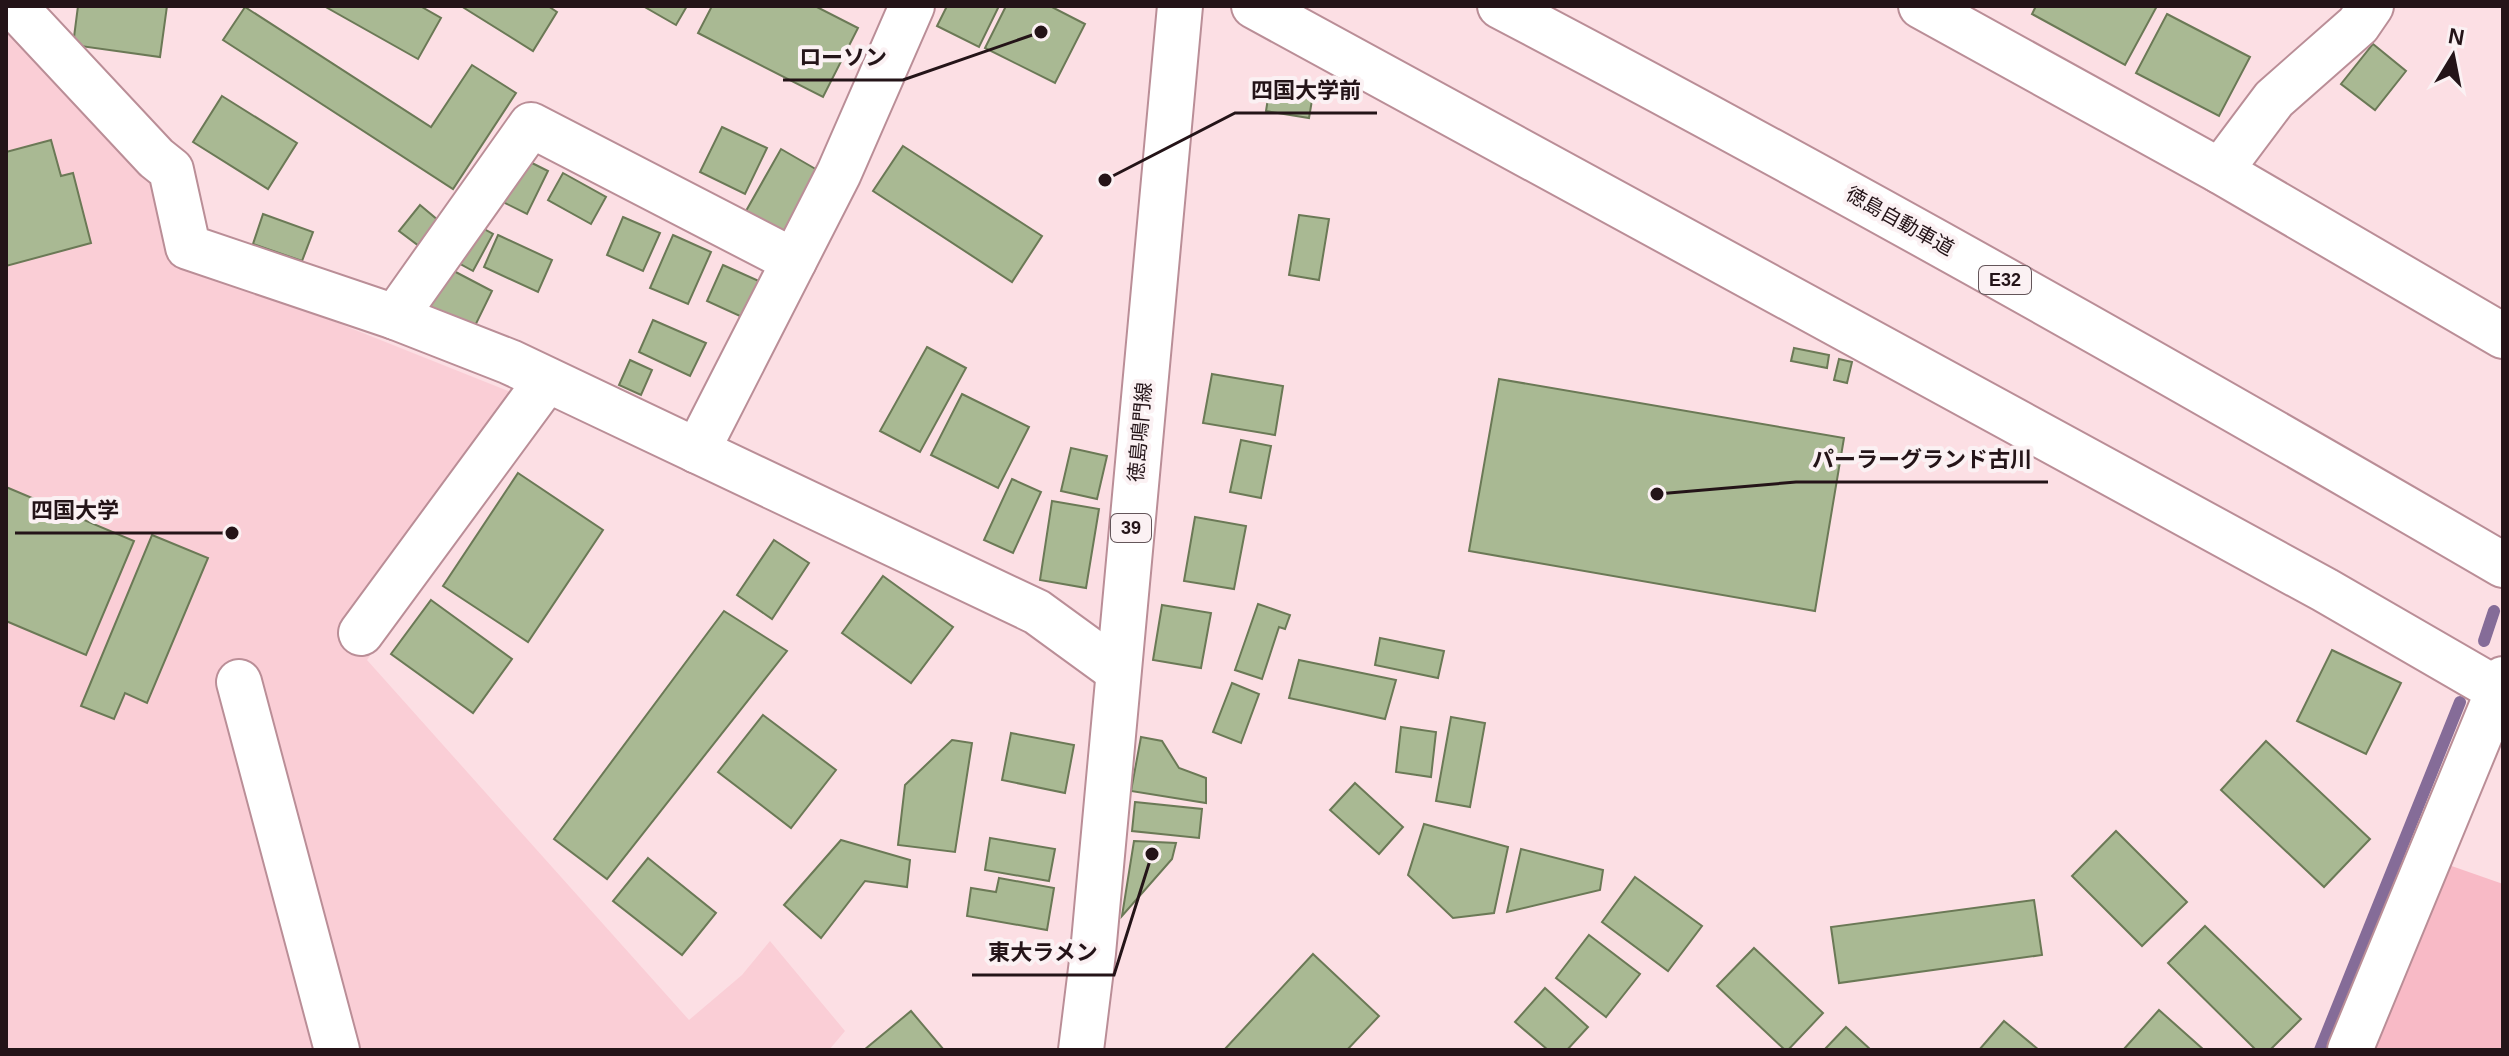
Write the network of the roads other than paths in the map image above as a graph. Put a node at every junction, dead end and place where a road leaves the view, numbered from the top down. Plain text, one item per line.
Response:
1 (912, 6) edge
2 (1254, 6) edge
3 (1500, 6) edge
4 (1921, 6) edge
5 (2371, 6) edge
6 (1177, 7) edge
7 (32, 15) edge
8 (2220, 171) junction
9 (794, 261) junction
10 (395, 317) junction
11 (2503, 336) edge
12 (547, 380) junction
13 (697, 451) junction
14 (2503, 565) edge
15 (361, 633) dead end
16 (1118, 671) junction
17 (239, 682) dead end
18 (2501, 688) edge
19 (337, 1050) edge
20 (1081, 1050) edge
21 (2350, 1050) edge

1 - 9 main road
2 - 18 main road
3 - 14 main road, 徳島自動車道 / E32
4 - 8 main road
5 - 8 main road
6 - 16 main road, 徳島鳴門線 / 39
7 - 10 main road
8 - 11 main road
9 - 10 main road
9 - 13 main road
10 - 12 main road
12 - 13 main road
12 - 15 main road
13 - 16 main road
16 - 20 main road, 徳島鳴門線 / 39
17 - 19 main road
18 - 21 main road

